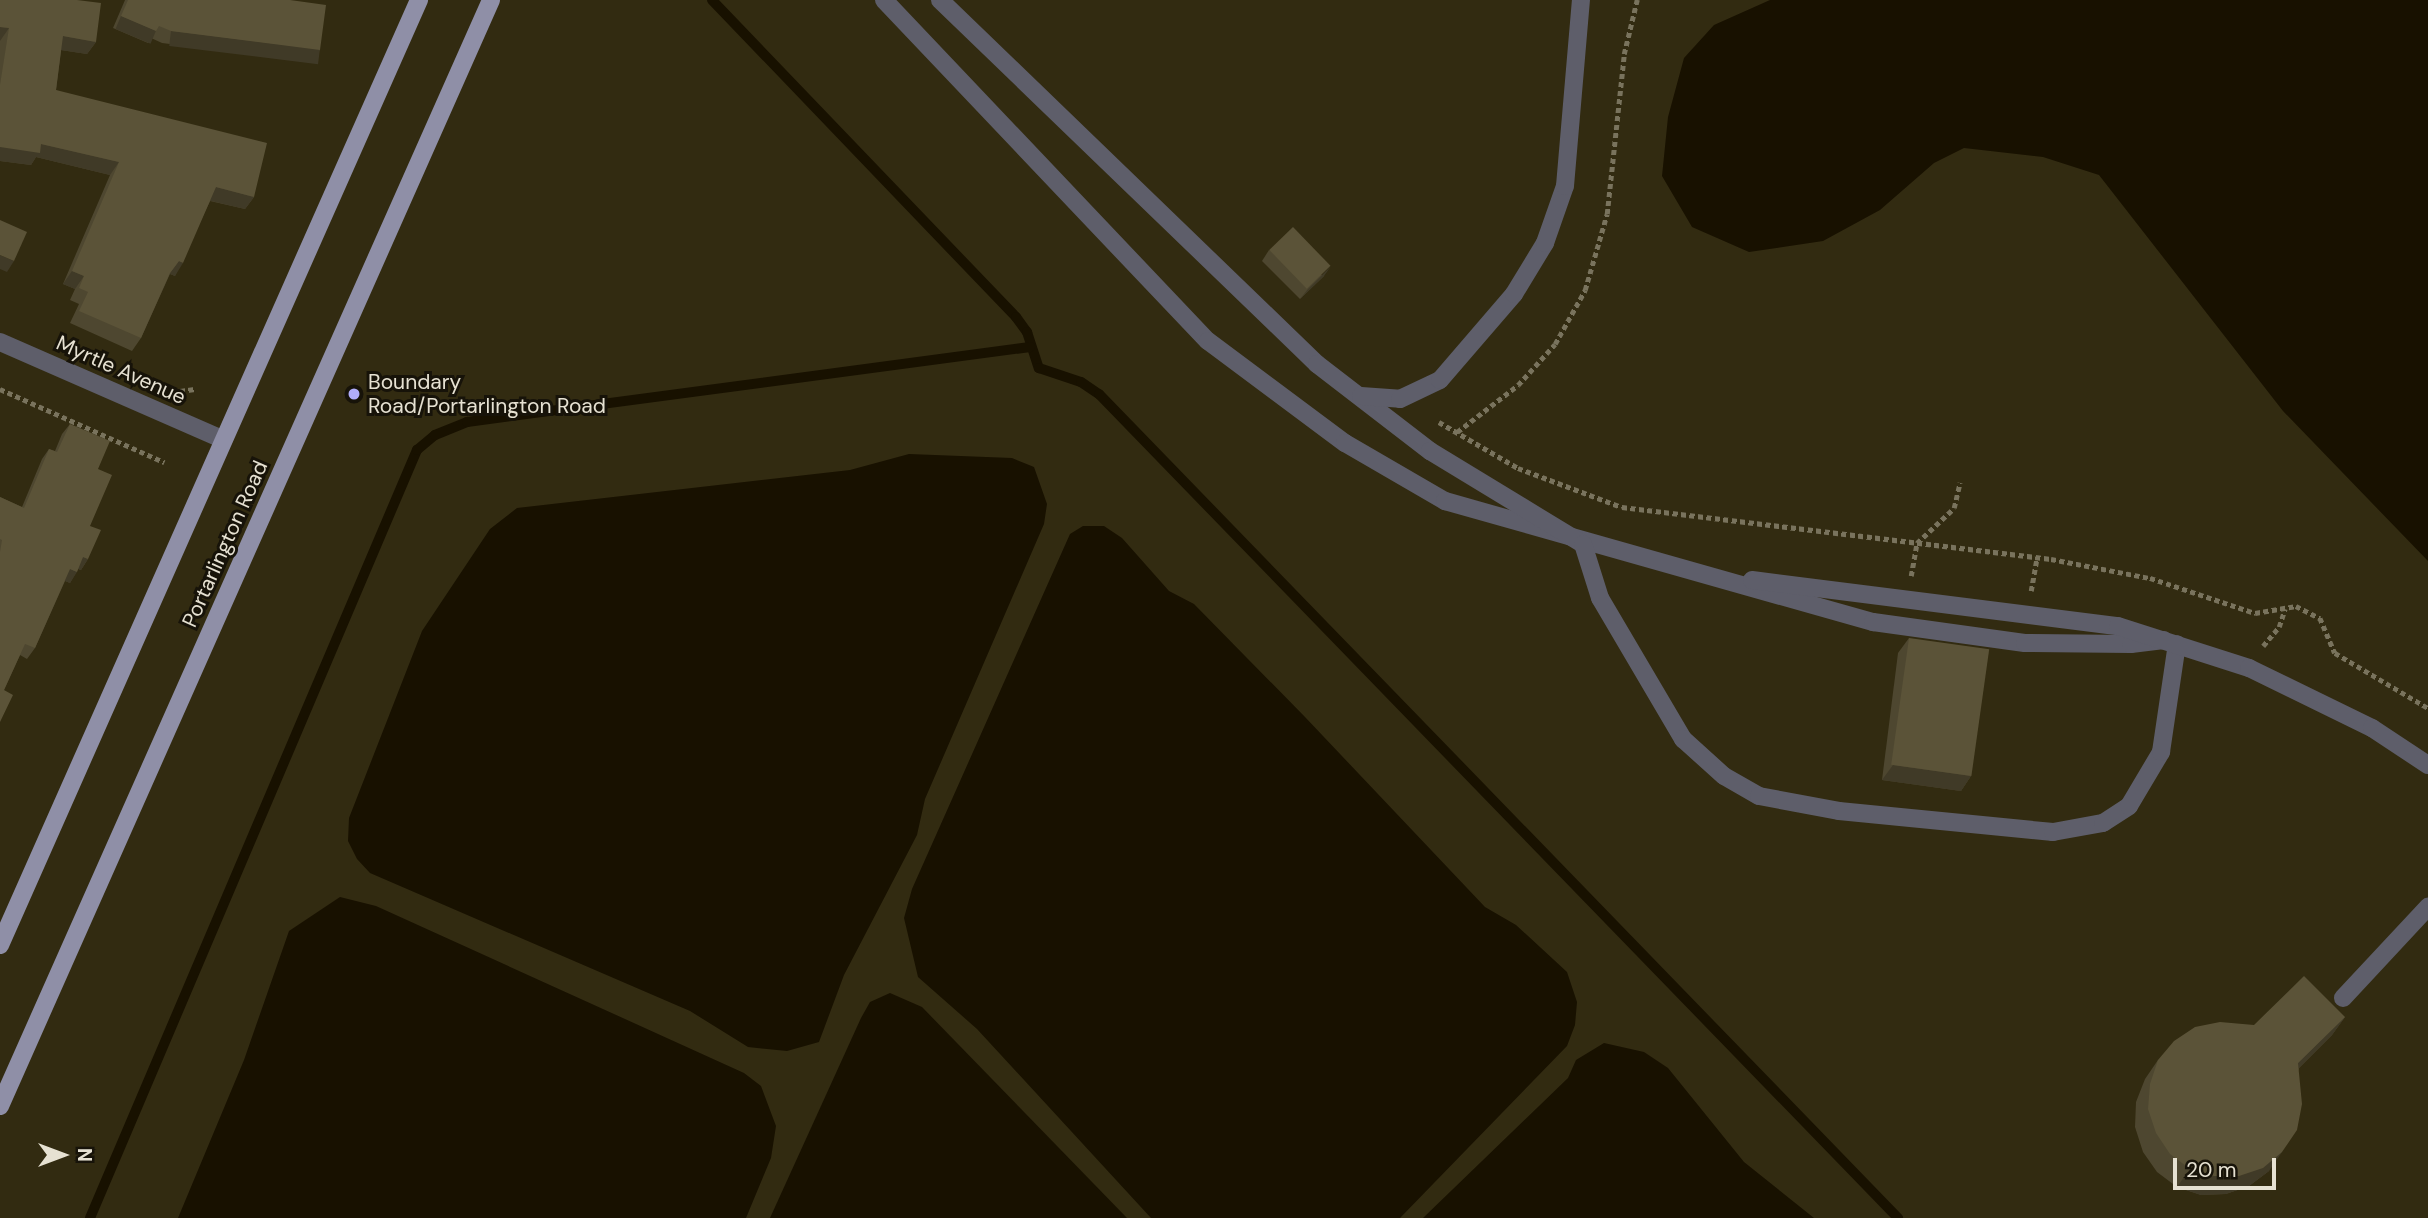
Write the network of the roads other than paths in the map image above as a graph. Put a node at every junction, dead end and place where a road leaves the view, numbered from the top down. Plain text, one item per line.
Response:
1 (419, 0) edge
2 (491, 0) edge
3 (884, 0) edge
4 (940, 0) edge
5 (1581, 0) edge
6 (0, 342) edge
7 (1357, 395) junction
8 (224, 440) junction
9 (1583, 544) junction
10 (1692, 573) junction
11 (2171, 642) junction
12 (2428, 765) edge
13 (2428, 907) edge
14 (1, 941) edge
15 (2343, 998) dead end
16 (0, 1106) edge

1 - 8 main road, Portarlington Road
2 - 16 main road, Portarlington Road
3 - 9 street
4 - 7 street
5 - 7 street
6 - 8 street, Myrtle Avenue
7 - 9 street
8 - 14 main road, Portarlington Road
9 - 10 street
9 - 11 street
10 - 11 street
10 - 11 street
11 - 12 street
13 - 15 street

